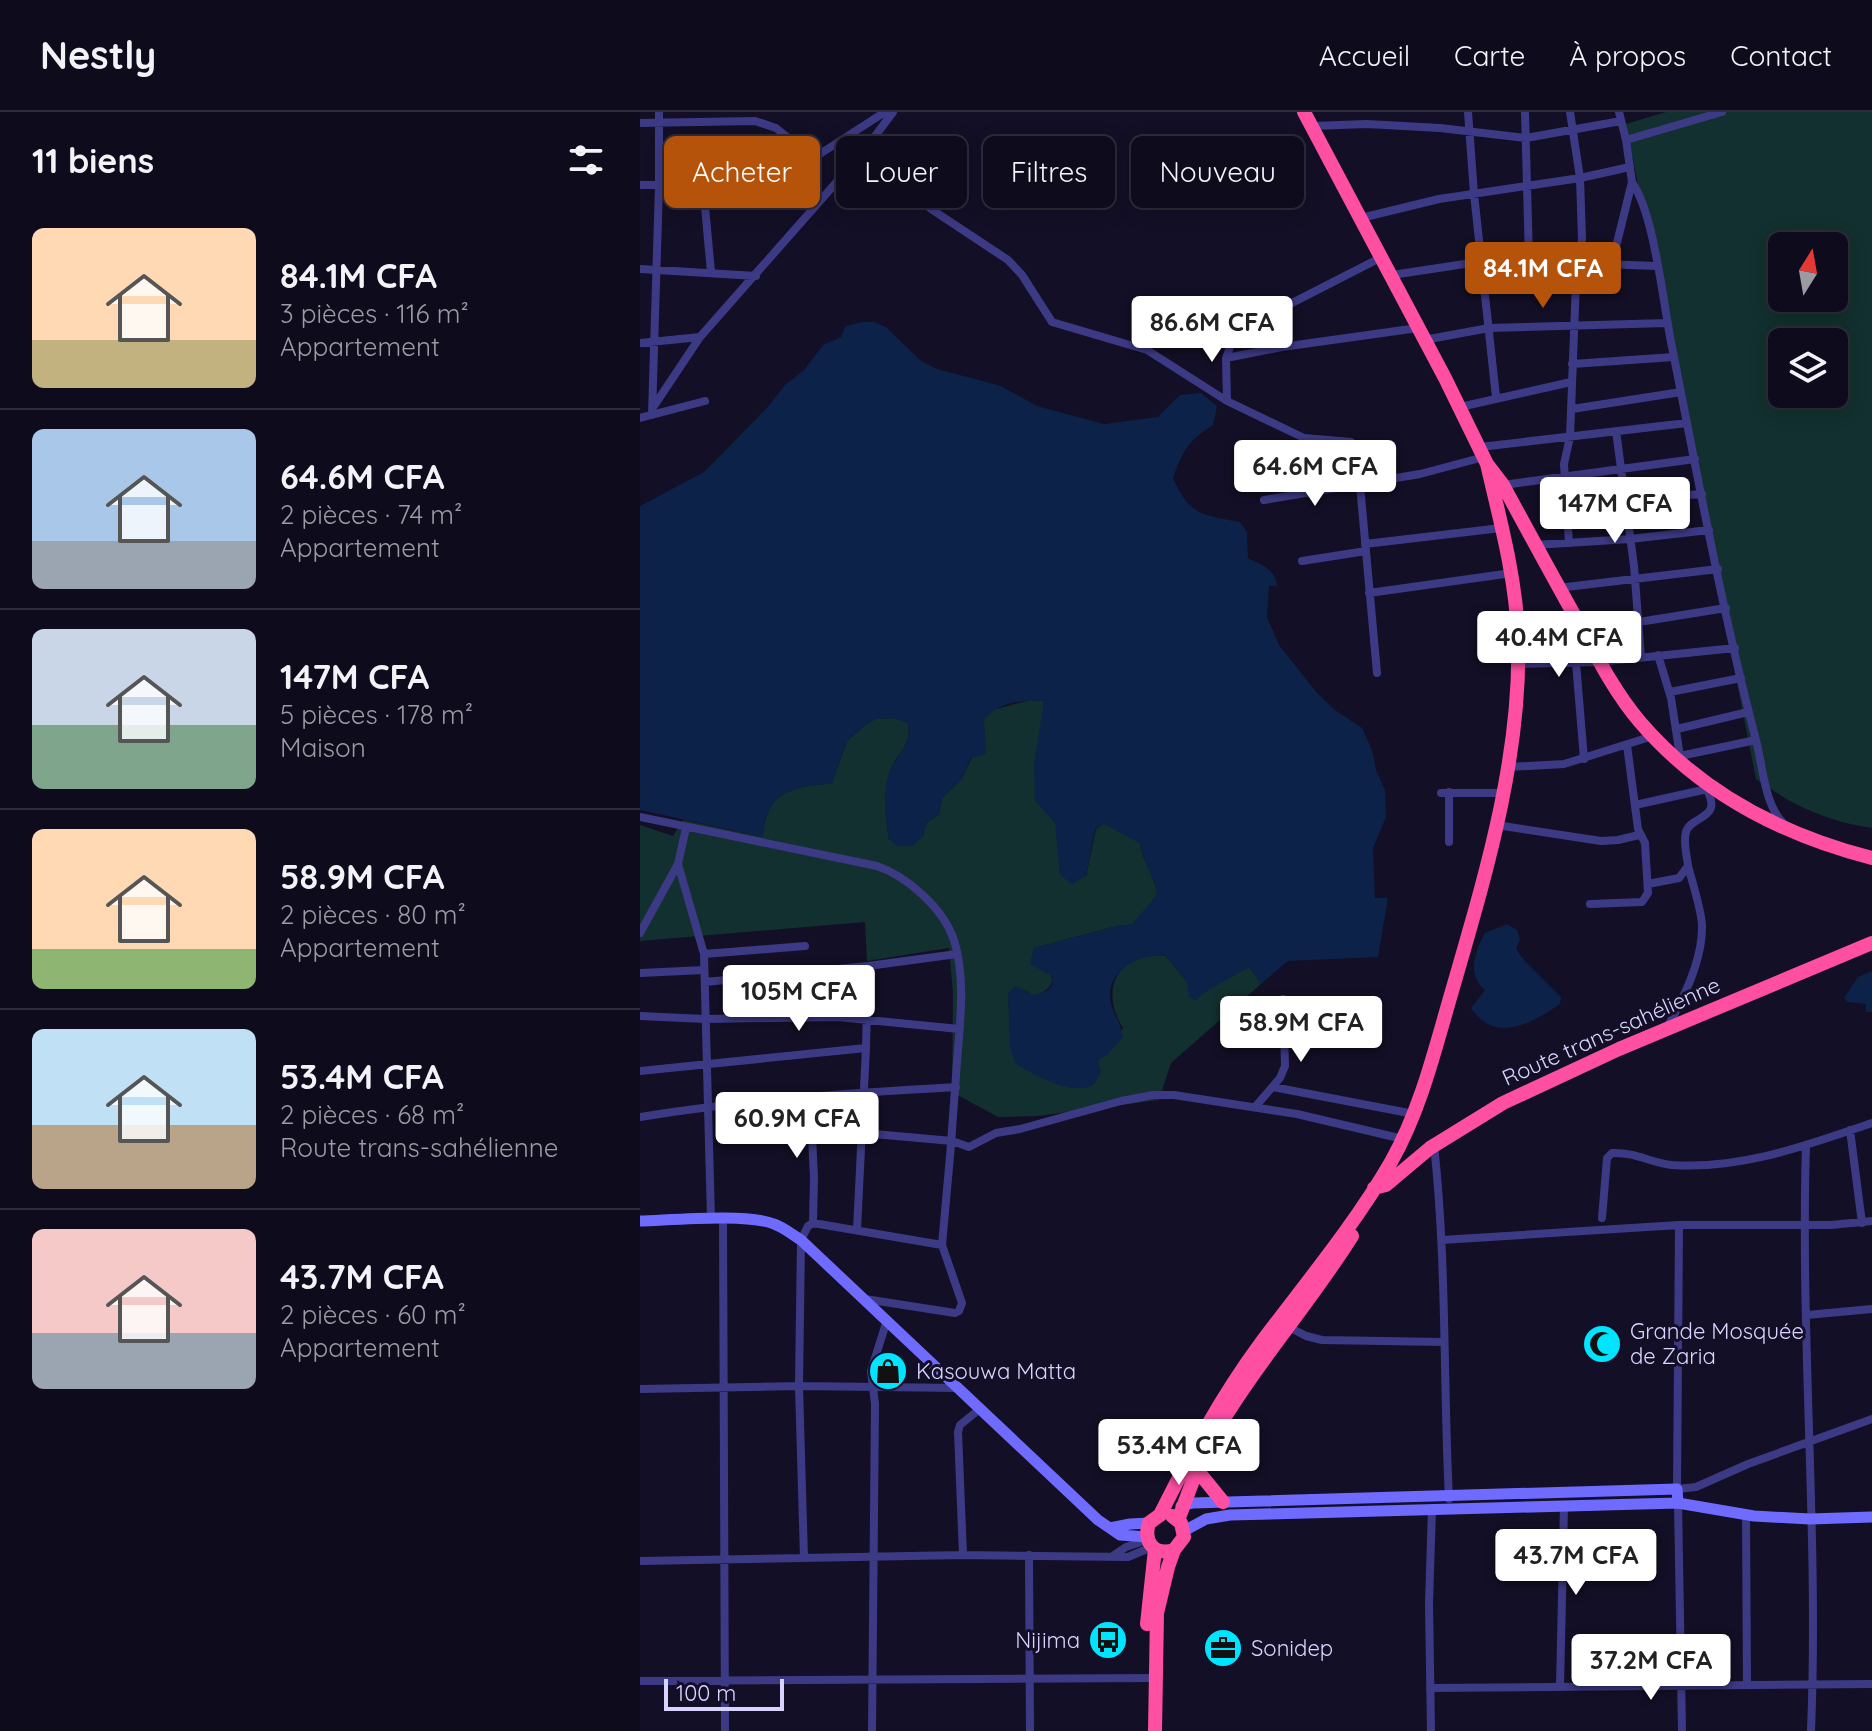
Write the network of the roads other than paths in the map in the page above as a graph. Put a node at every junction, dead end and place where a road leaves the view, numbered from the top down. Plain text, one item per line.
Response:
1 (885, 112) edge
2 (893, 112) edge
3 (1304, 112) edge
4 (1367, 112) edge
5 (1468, 112) edge
6 (1525, 112) edge
7 (1570, 112) edge
8 (1722, 112) edge
9 (1710, 114) edge
10 (1620, 116) edge
11 (659, 117) edge
12 (640, 123) edge
13 (1367, 124) junction
14 (1311, 126) junction
15 (1573, 130) junction
16 (1470, 131) junction
17 (786, 136) edge
18 (875, 136) edge
19 (1526, 138) junction
20 (1626, 140) junction
21 (820, 154) edge
22 (1630, 167) junction
23 (1580, 178) junction
24 (1632, 182) junction
25 (836, 183) edge
26 (640, 185) edge
27 (659, 185) junction
28 (664, 185) edge
29 (1528, 186) junction
30 (1474, 194) junction
31 (705, 208) edge
32 (930, 208) edge
33 (1361, 218) junction
34 (1382, 257) junction
35 (1529, 260) junction
36 (1482, 261) junction
37 (1579, 263) junction
38 (1612, 263) junction
39 (1657, 266) junction
40 (640, 269) edge
41 (657, 270) junction
42 (711, 272) junction
43 (1392, 275) junction
44 (756, 276) junction
45 (1667, 323) junction
46 (1574, 325) junction
47 (1489, 328) junction
48 (1421, 334) junction
49 (700, 337) junction
50 (640, 343) edge
51 (654, 343) junction
52 (1674, 357) junction
53 (1226, 358) junction
54 (1572, 364) junction
55 (1571, 382) junction
56 (1681, 392) junction
57 (1496, 397) junction
58 (705, 401) dead end
59 (1227, 401) junction
60 (1460, 407) junction
61 (1572, 409) junction
62 (653, 411) junction
63 (640, 418) edge
64 (1687, 423) junction
65 (1616, 431) junction
66 (1570, 437) junction
67 (1312, 440) junction
68 (1483, 456) junction
69 (1695, 459) junction
70 (1622, 468) junction
71 (1564, 476) junction
72 (1360, 485) junction
73 (1503, 485) junction
74 (1320, 491) junction
75 (1702, 494) junction
76 (1626, 499) junction
77 (1264, 500) dead end
78 (1567, 504) junction
79 (1501, 528) junction
80 (1709, 530) junction
81 (1630, 539) junction
82 (1569, 543) junction
83 (1535, 545) junction
84 (1365, 548) junction
85 (1302, 561) dead end
86 (1718, 569) junction
87 (1512, 573) junction
88 (1635, 578) junction
89 (1558, 588) junction
90 (1369, 593) junction
91 (1726, 608) junction
92 (1639, 622) junction
93 (1583, 631) junction
94 (1735, 648) junction
95 (1658, 655) junction
96 (1641, 657) junction
97 (1599, 662) junction
98 (1576, 663) junction
99 (1518, 664) junction
100 (1377, 673) dead end
101 (1741, 678) junction
102 (1670, 692) junction
103 (1748, 712) junction
104 (1677, 729) junction
105 (1653, 736) junction
106 (1756, 740) junction
107 (1627, 745) junction
108 (1584, 759) junction
109 (1681, 760) junction
110 (1507, 767) junction
111 (1710, 789) junction
112 (1502, 793) junction
113 (1635, 805) junction
114 (640, 817) edge
115 (1496, 825) junction
116 (686, 828) junction
117 (1639, 835) junction
118 (1796, 835) junction
119 (1449, 842) dead end
120 (1872, 858) edge
121 (678, 864) junction
122 (1688, 866) junction
123 (1648, 884) junction
124 (1590, 904) dead end
125 (640, 933) edge
126 (1872, 943) edge
127 (805, 946) dead end
128 (704, 954) junction
129 (957, 954) junction
130 (868, 966) junction
131 (704, 970) junction
132 (640, 973) edge
133 (705, 982) junction
134 (1283, 999) dead end
135 (640, 1016) edge
136 (705, 1019) junction
137 (867, 1022) junction
138 (959, 1029) junction
139 (1666, 1030) junction
140 (866, 1048) junction
141 (707, 1064) junction
142 (640, 1071) edge
143 (956, 1087) junction
144 (1273, 1087) junction
145 (864, 1092) junction
146 (810, 1097) junction
147 (709, 1106) junction
148 (1255, 1107) junction
149 (1414, 1114) junction
150 (640, 1117) edge
151 (1872, 1123) edge
152 (1850, 1130) junction
153 (863, 1133) junction
154 (1403, 1139) junction
155 (952, 1141) junction
156 (1434, 1145) junction
157 (1806, 1145) junction
158 (1378, 1187) junction
159 (1602, 1218) dead end
160 (717, 1219) junction
161 (640, 1221) edge
162 (1872, 1221) edge
163 (813, 1223) junction
164 (1862, 1223) junction
165 (1679, 1225) junction
166 (1804, 1225) junction
167 (857, 1229) junction
168 (801, 1240) junction
169 (1442, 1240) junction
170 (942, 1245) junction
171 (865, 1299) junction
172 (1872, 1309) edge
173 (1807, 1315) junction
174 (887, 1320) junction
175 (1284, 1323) junction
176 (1443, 1342) junction
177 (799, 1386) junction
178 (873, 1386) junction
179 (723, 1388) junction
180 (958, 1388) junction
181 (640, 1389) edge
182 (981, 1408) junction
183 (1872, 1419) edge
184 (1809, 1443) junction
185 (1197, 1470) junction
186 (1677, 1489) junction
187 (1223, 1502) junction
188 (1449, 1502) junction
189 (1678, 1503) junction
190 (1185, 1504) junction
191 (1564, 1506) junction
192 (1432, 1509) junction
193 (1746, 1515) junction
194 (1872, 1517) edge
195 (1810, 1519) junction
196 (1181, 1525) junction
197 (1152, 1536) junction
198 (1174, 1550) junction
199 (963, 1555) junction
200 (1029, 1555) junction
201 (804, 1558) junction
202 (873, 1558) junction
203 (724, 1560) junction
204 (640, 1561) edge
205 (1150, 1678) junction
206 (725, 1680) junction
207 (873, 1680) junction
208 (1029, 1680) junction
209 (640, 1681) edge
210 (1872, 1684) edge
211 (1747, 1685) junction
212 (1681, 1686) junction
213 (1812, 1686) junction
214 (1560, 1687) junction
215 (1430, 1688) junction
216 (725, 1731) edge
217 (872, 1731) edge
218 (1030, 1731) edge
219 (1146, 1731) edge
220 (1155, 1731) edge
221 (1431, 1731) edge
222 (1682, 1731) edge
223 (1811, 1731) edge

1 - 21 street
2 - 18 street
3 - 14 highway
4 - 13 street
5 - 16 street
6 - 19 street
7 - 15 street
8 - 9 street
9 - 20 street
10 - 15 street
10 - 20 street
11 - 12 street
11 - 17 street
11 - 27 street
13 - 14 street
13 - 16 street
14 - 33 highway
15 - 19 street
15 - 23 street
16 - 19 street
16 - 30 street
19 - 29 street
20 - 22 street
22 - 23 street
22 - 24 street
23 - 29 street
23 - 37 street
24 - 38 street
24 - 39 street
25 - 44 street
26 - 27 street
27 - 28 street
27 - 41 street
29 - 30 street
29 - 35 street
30 - 33 street
30 - 36 street
31 - 42 street
32 - 59 street
33 - 34 highway
34 - 43 highway
34 - 53 street
35 - 36 street
35 - 37 street
36 - 43 street
36 - 47 street
37 - 38 street
37 - 46 street
38 - 39 street
39 - 45 street
40 - 41 street
41 - 42 street
41 - 51 street
42 - 44 street
43 - 48 highway
44 - 49 street
45 - 46 street
45 - 52 street
46 - 47 street
46 - 54 street
47 - 48 street
47 - 57 street
48 - 53 street
48 - 60 highway
49 - 51 street
49 - 62 street
50 - 51 street
51 - 62 street
52 - 54 street
52 - 56 street
53 - 59 street
54 - 55 street
55 - 57 street
55 - 61 street
56 - 61 street
56 - 64 street
57 - 60 street
58 - 62 street
59 - 67 street
60 - 68 highway
61 - 66 street
62 - 63 street
64 - 65 street
64 - 69 street
65 - 66 street
65 - 70 street
66 - 68 street
66 - 71 street
67 - 72 street
67 - 74 street
68 - 72 street
68 - 73 highway
68 - 79 highway, Route trans-sahélienne
69 - 70 street
69 - 75 street
70 - 71 street
70 - 76 street
71 - 73 street
71 - 78 street
72 - 74 street
72 - 84 street
73 - 83 highway
74 - 77 street
75 - 76 street
75 - 80 street
76 - 78 street
76 - 81 street
78 - 82 street
79 - 84 street
79 - 87 highway, Route trans-sahélienne
80 - 81 street
80 - 86 street
81 - 82 street
81 - 88 street
82 - 83 street
83 - 89 highway
84 - 85 street
84 - 90 street
86 - 88 street
86 - 91 street
87 - 90 street
87 - 99 highway, Route trans-sahélienne
88 - 89 street
88 - 92 street
89 - 93 highway
90 - 100 street
91 - 92 street
91 - 94 street
92 - 93 street
92 - 96 street
93 - 97 highway
94 - 95 street
94 - 101 street
95 - 96 street
95 - 102 street
96 - 97 street
97 - 98 street
97 - 105 highway
98 - 99 street
98 - 108 street
99 - 110 highway, Route trans-sahélienne
101 - 102 street
101 - 103 street
102 - 104 street
103 - 104 street
103 - 106 street
104 - 109 street
105 - 107 street
105 - 109 highway
106 - 109 street
106 - 118 street
107 - 108 street
107 - 113 street
108 - 110 street
109 - 111 highway
110 - 112 highway, Route trans-sahélienne
111 - 113 street
111 - 118 highway
111 - 122 street
112 - 115 highway, Route trans-sahélienne
112 - 119 street
113 - 117 street
114 - 116 street
115 - 117 street
115 - 149 highway, Route trans-sahélienne
116 - 121 street
116 - 129 street
117 - 123 street
118 - 120 highway
121 - 125 street
121 - 128 street
122 - 123 street
122 - 139 street
123 - 124 street
126 - 139 highway, Route trans-sahélienne
127 - 128 street
128 - 131 street
129 - 130 street
129 - 138 street
130 - 133 street
130 - 137 street
131 - 132 street
131 - 133 street
133 - 136 street
134 - 144 street
135 - 136 street
136 - 137 street
136 - 141 street
137 - 138 street
137 - 140 street
138 - 143 street
139 - 156 highway, Route trans-sahélienne
140 - 141 street
140 - 145 street
141 - 142 street
141 - 147 street
143 - 145 street
143 - 155 street
144 - 148 street
144 - 149 street
145 - 146 street
145 - 153 street
146 - 147 street
146 - 163 street
147 - 150 street
147 - 160 street
148 - 154 street
148 - 155 street
149 - 154 highway, Route trans-sahélienne
151 - 152 street
152 - 157 street
152 - 164 street
153 - 155 street
153 - 167 street
154 - 158 highway, Route trans-sahélienne
155 - 170 street
156 - 158 highway, Route trans-sahélienne
156 - 169 street
157 - 159 street
157 - 166 street
158 - 175 highway, Route trans-sahélienne
160 - 161 street
160 - 168 street
160 - 179 street
162 - 164 street
163 - 167 street
163 - 168 street
164 - 166 street
165 - 166 street
165 - 169 street
165 - 186 street
166 - 173 street
167 - 170 street
168 - 171 street
168 - 177 street
169 - 176 street
170 - 171 street
171 - 174 street
172 - 173 street
173 - 184 street
174 - 178 street
174 - 180 street
175 - 176 street
175 - 185 highway, Route trans-sahélienne
175 - 197 highway, Route trans-sahélienne
176 - 188 street
177 - 178 street
177 - 179 street
177 - 201 street
178 - 180 street
178 - 202 street
179 - 181 street
179 - 203 street
180 - 182 street
182 - 197 street
182 - 199 street
183 - 184 street
184 - 186 street
184 - 195 street
185 - 187 highway
185 - 190 highway, Route trans-sahélienne
186 - 188 street
186 - 189 street
187 - 188 street
187 - 190 street
188 - 191 street
188 - 192 street
189 - 191 street
189 - 193 street
189 - 212 street
190 - 196 highway, Route trans-sahélienne
190 - 197 street
191 - 214 street
192 - 196 street
192 - 215 street
193 - 195 street
193 - 211 street
194 - 195 street
195 - 213 street
196 - 197 highway
196 - 198 highway, Route trans-sahélienne
197 - 198 highway
197 - 200 street
197 - 205 highway, Route trans-sahélienne
198 - 205 highway, Route trans-sahélienne
199 - 200 street
199 - 202 street
200 - 208 street
201 - 202 street
201 - 203 street
202 - 207 street
203 - 204 street
203 - 206 street
205 - 208 street
205 - 219 highway, Route trans-sahélienne
205 - 220 highway, Route trans-sahélienne
206 - 207 street
206 - 209 street
206 - 216 street
207 - 208 street
207 - 217 street
208 - 218 street
210 - 213 street
211 - 212 street
211 - 213 street
212 - 214 street
212 - 222 street
213 - 223 street
214 - 215 street
215 - 221 street

